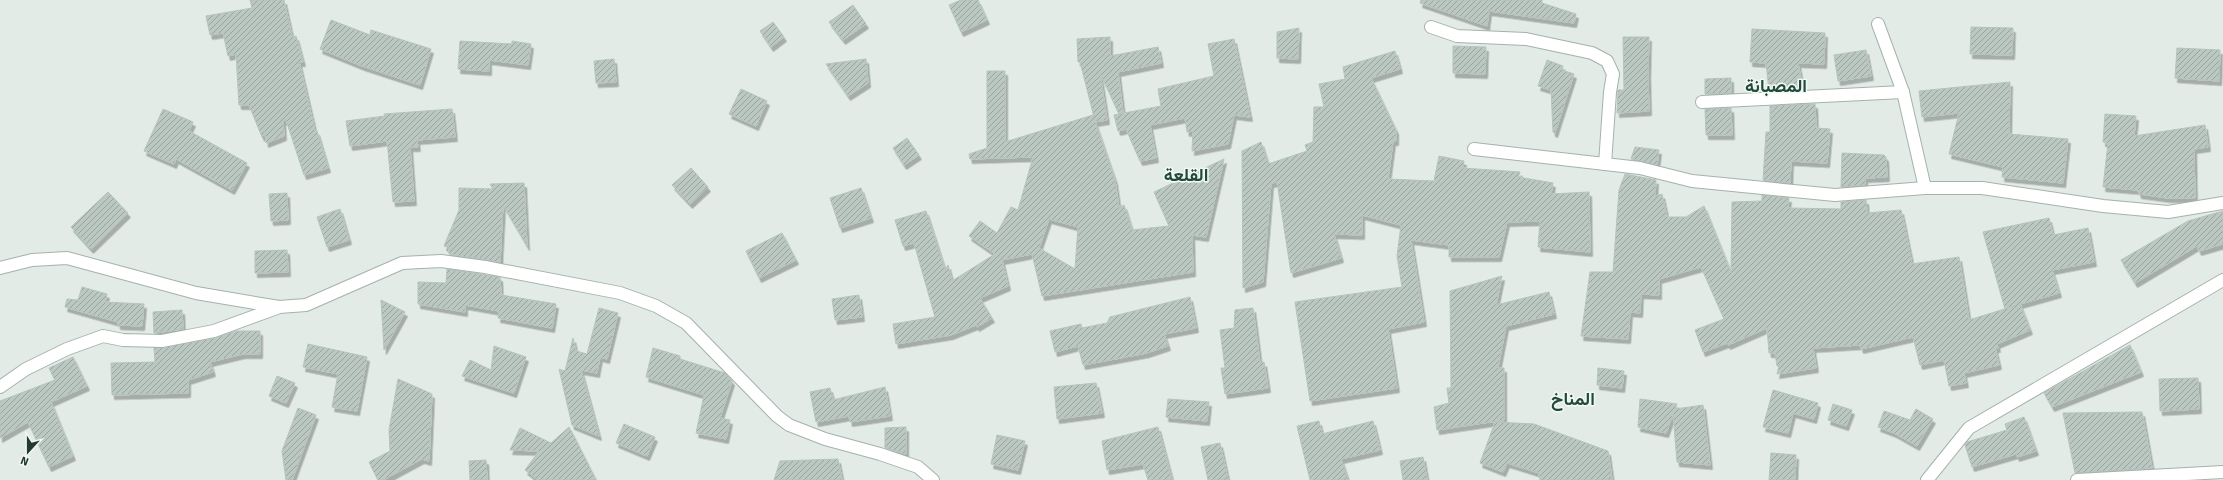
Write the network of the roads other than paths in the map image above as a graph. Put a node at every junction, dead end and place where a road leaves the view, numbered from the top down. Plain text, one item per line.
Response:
1 (1878, 24) dead end
2 (1431, 27) dead end
3 (1903, 92) junction
4 (1702, 102) dead end
5 (1474, 148) dead end
6 (1605, 164) junction
7 (1925, 188) junction
8 (2223, 203) edge
9 (0, 268) edge
10 (2223, 280) edge
11 (279, 307) junction
12 (0, 387) edge
13 (2220, 475) edge
14 (933, 480) edge
15 (1927, 480) edge
16 (2077, 480) edge

1 - 3 street
2 - 6 street
3 - 4 street
3 - 7 street
5 - 6 street
6 - 7 street
7 - 8 street
9 - 11 street
10 - 15 street
11 - 12 street
11 - 14 street
13 - 16 street

